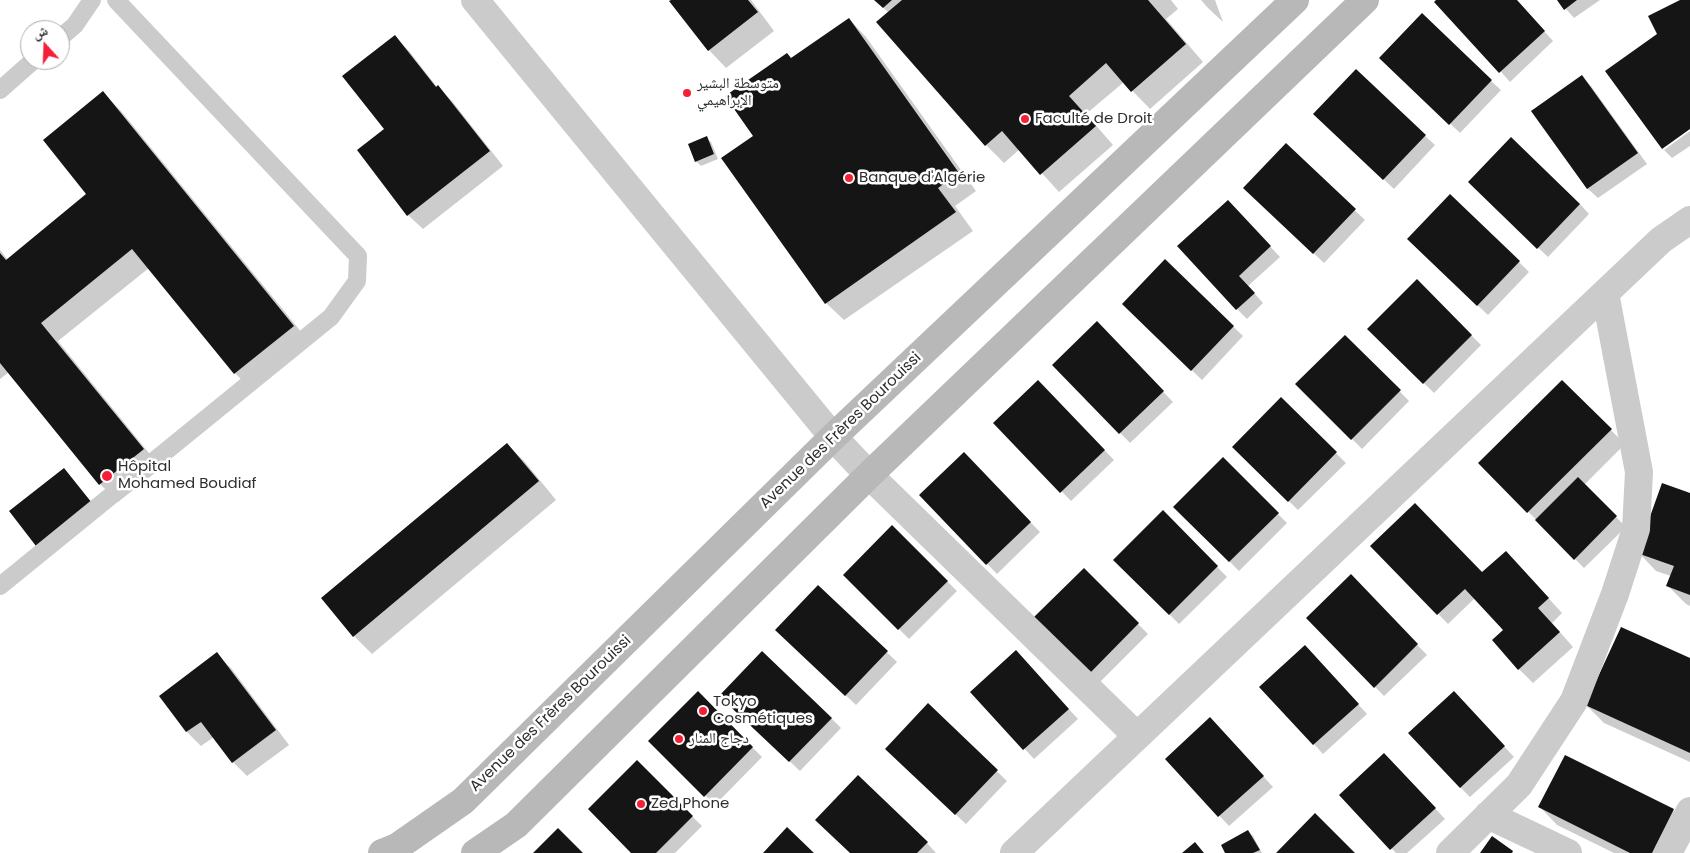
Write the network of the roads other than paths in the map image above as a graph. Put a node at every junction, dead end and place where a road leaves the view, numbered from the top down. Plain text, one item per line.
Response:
1 (92, 0) edge
2 (116, 0) edge
3 (475, 0) edge
4 (1295, 0) edge
5 (1365, 0) edge
6 (70, 29) edge
7 (23, 70) edge
8 (0, 90) edge
9 (1690, 220) edge
10 (1606, 293) junction
11 (833, 437) junction
12 (869, 475) junction
13 (0, 586) edge
14 (1137, 736) junction
15 (1690, 811) edge
16 (1488, 815) junction
17 (516, 825) junction
18 (1678, 846) edge
19 (382, 853) edge
20 (476, 853) edge
21 (489, 853) edge
22 (1014, 853) edge
23 (1450, 853) edge
24 (1568, 853) edge

1 - 6 lane
2 - 13 lane
3 - 11 street
4 - 11 main road, Avenue des Frères Bourouissi
5 - 12 main road
7 - 8 lane
9 - 10 street
10 - 14 street
10 - 16 street
11 - 12 street
11 - 19 main road, Avenue des Frères Bourouissi
12 - 14 street
12 - 17 main road
14 - 22 street
15 - 18 street
16 - 23 street
16 - 24 street
17 - 20 main road
17 - 21 street

